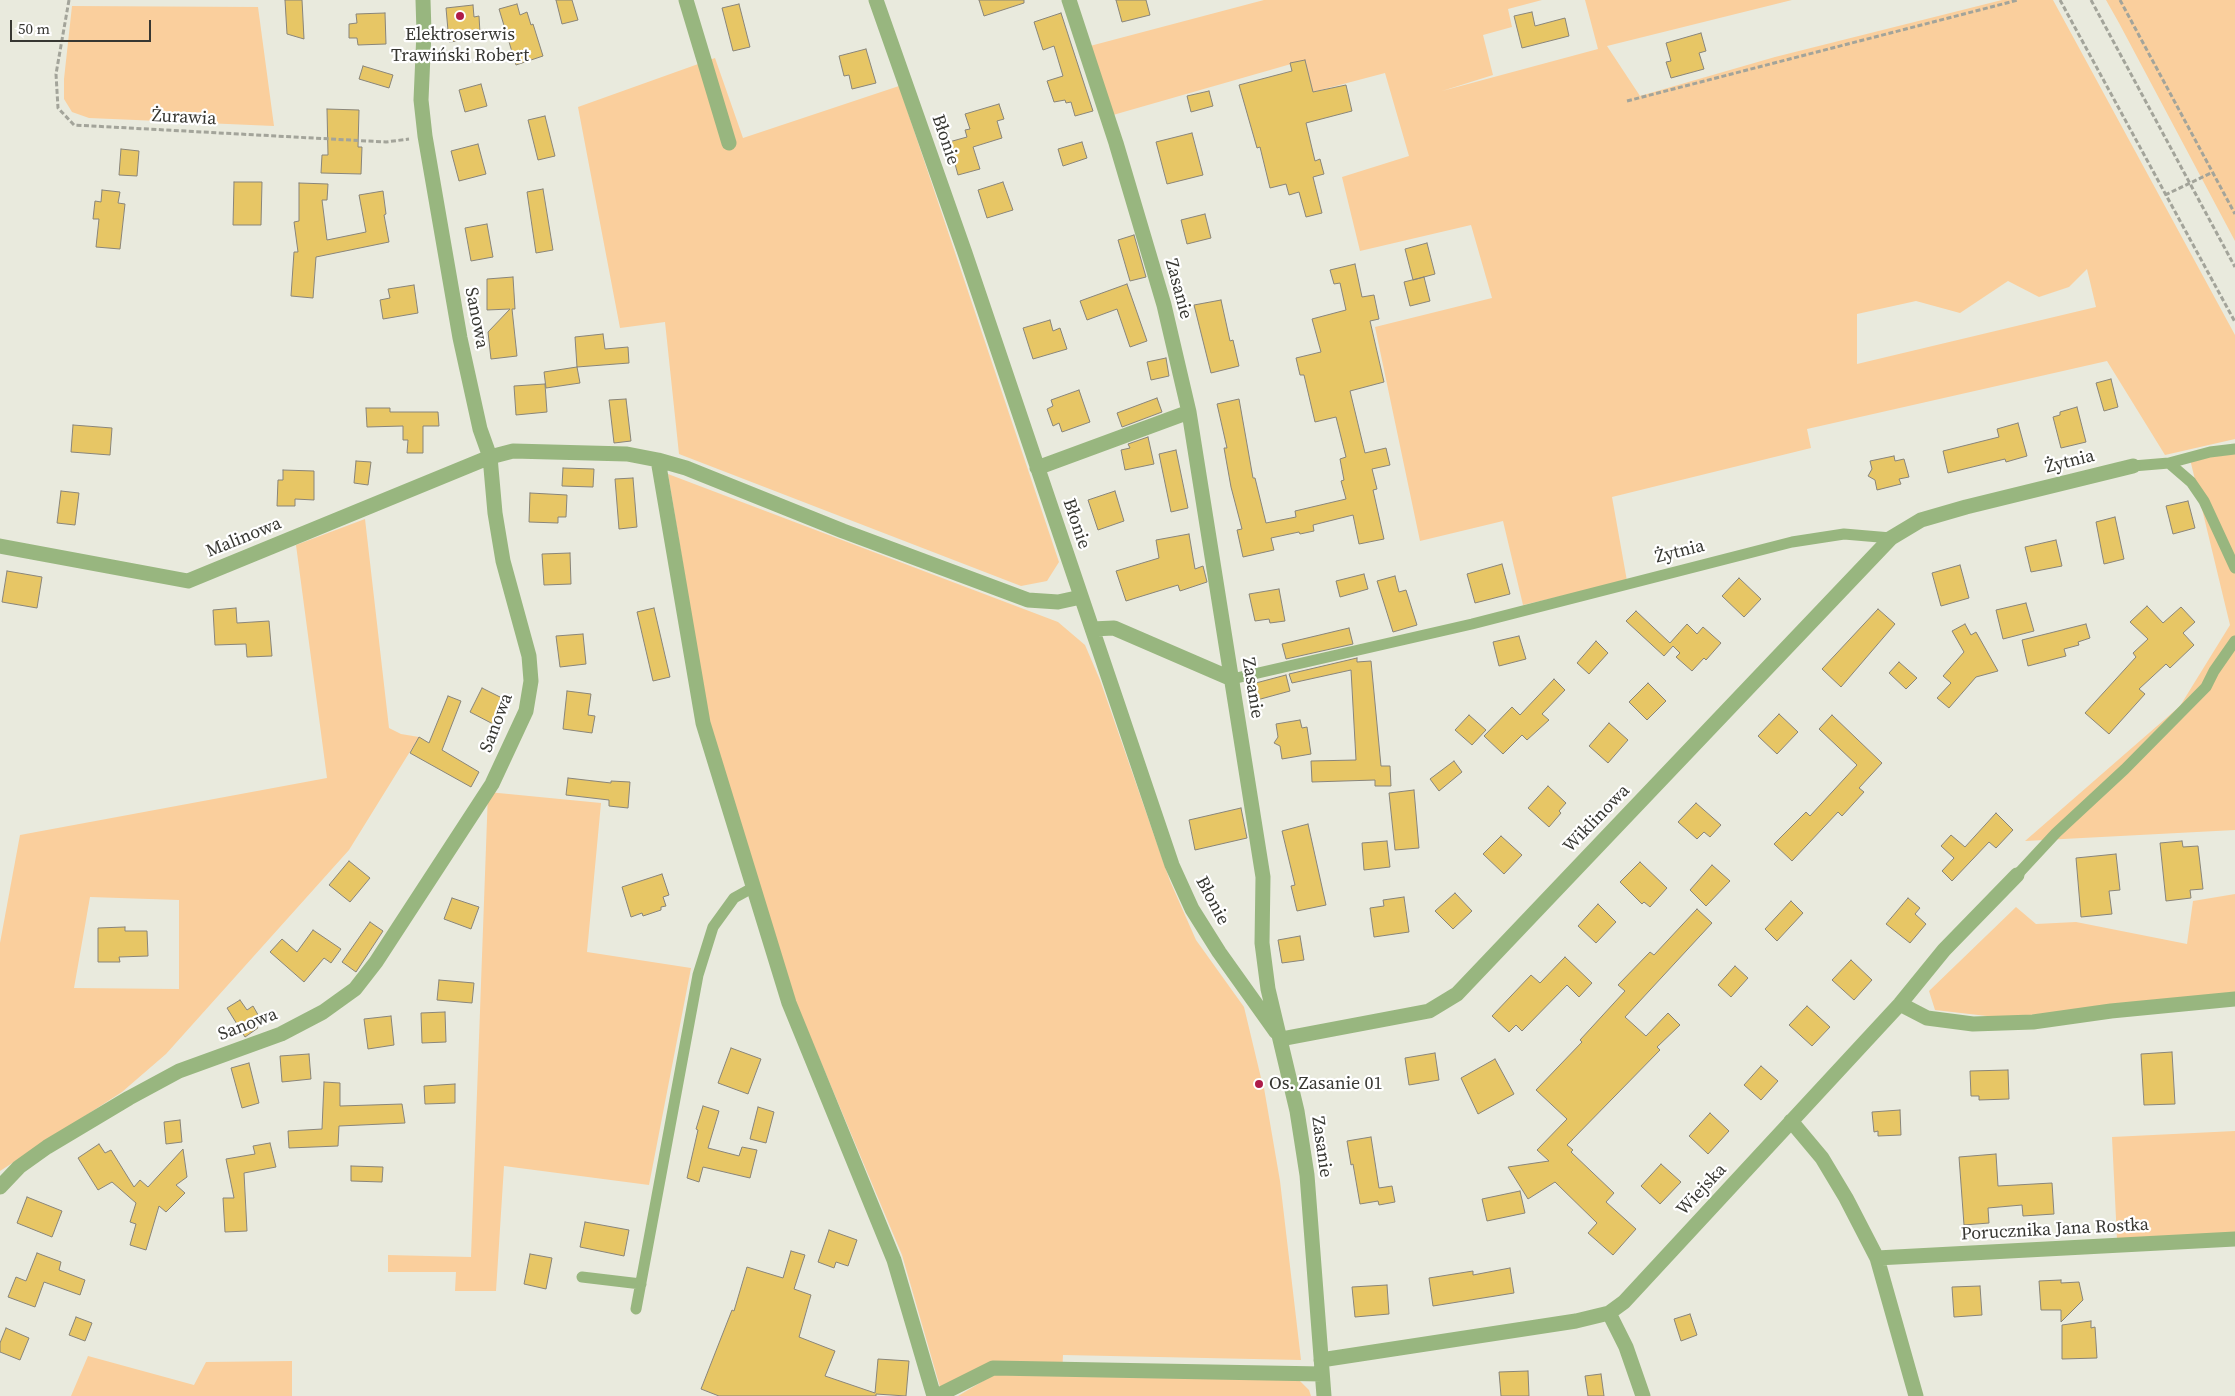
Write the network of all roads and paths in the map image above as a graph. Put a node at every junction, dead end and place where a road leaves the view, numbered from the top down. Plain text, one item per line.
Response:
1 (69, 0) edge
2 (423, 0) edge
3 (686, 0) edge
4 (876, 0) edge
5 (1069, 0) edge
6 (2018, 0) edge
7 (2060, 0) edge
8 (2091, 0) edge
9 (2120, 0) edge
10 (1627, 101) dead end
11 (425, 136) junction
12 (729, 143) dead end
13 (2211, 173) junction
14 (2190, 183) junction
15 (2165, 195) junction
16 (2235, 214) edge
17 (2235, 267) edge
18 (2235, 322) edge
19 (1189, 412) junction
20 (2235, 449) edge
21 (490, 457) junction
22 (658, 460) junction
23 (2169, 463) junction
24 (2134, 466) joint
25 (1037, 468) junction
26 (1891, 538) junction
27 (0, 546) edge
28 (2235, 568) edge
29 (1080, 597) junction
30 (1092, 629) junction
31 (2235, 641) edge
32 (1232, 679) junction
33 (2017, 875) joint
34 (754, 887) junction
35 (2235, 999) edge
36 (1900, 1004) junction
37 (1282, 1039) junction
38 (1791, 1122) junction
39 (1, 1185) edge
40 (2235, 1239) edge
41 (1877, 1258) junction
42 (582, 1277) dead end
43 (641, 1284) junction
44 (636, 1309) dead end
45 (1609, 1313) junction
46 (1322, 1367) junction
47 (935, 1396) edge
48 (1324, 1396) edge
49 (1643, 1396) edge
50 (1916, 1396) edge

1 - 11 path, Żurawia
2 - 11 street, Sanowa
3 - 12 street
4 - 25 street, Błonie
5 - 19 street, Zasanie
6 - 10 path
7 - 15 path
8 - 14 path
9 - 13 path
11 - 21 street, Sanowa
13 - 14 path
13 - 16 path
14 - 15 path
14 - 17 path
15 - 18 path
19 - 25 street
19 - 32 street, Zasanie
20 - 23 lane
21 - 22 street, Malinowa
21 - 27 street, Malinowa
21 - 39 street, Sanowa
22 - 29 street, Malinowa
22 - 34 street
23 - 24 lane
23 - 28 lane
24 - 26 street, Żytnia
25 - 29 street, Błonie
26 - 32 lane, Żytnia
26 - 37 street, Wiklinowa
29 - 30 street, Błonie
30 - 32 street
30 - 37 street, Błonie
31 - 33 lane
32 - 37 street, Zasanie
33 - 36 street, Wiejska
34 - 43 lane
34 - 47 street
35 - 36 street
36 - 38 street, Wiejska
37 - 46 street, Zasanie
38 - 41 street
38 - 45 street, Wiejska
40 - 41 street, Porucznika Jana Rostka
41 - 50 street
42 - 43 lane
43 - 44 lane
45 - 46 street, Wiejska
45 - 49 street
46 - 47 street, Wiejska
46 - 48 street, Zasanie

